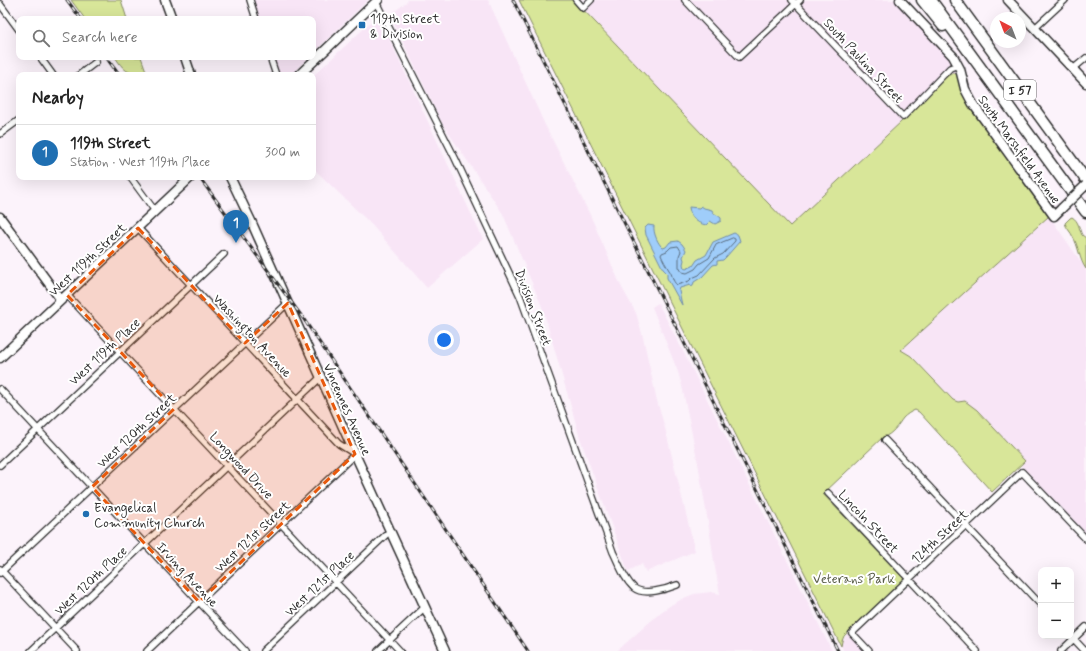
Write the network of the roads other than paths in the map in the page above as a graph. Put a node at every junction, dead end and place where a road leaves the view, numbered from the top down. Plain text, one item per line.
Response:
1 (165, 0) edge
2 (250, 0) edge
3 (576, 0) edge
4 (591, 0) edge
5 (685, 0) edge
6 (900, 0) edge
7 (922, 0) edge
8 (931, 0) edge
9 (954, 0) edge
10 (1008, 0) edge
11 (1065, 0) edge
12 (377, 1) edge
13 (796, 1) edge
14 (0, 4) edge
15 (171, 16) edge
16 (255, 16) edge
17 (16, 26) edge
18 (1035, 28) junction
19 (1086, 58) edge
20 (316, 59) edge
21 (42, 60) edge
22 (186, 60) edge
23 (271, 60) edge
24 (315, 60) edge
25 (96, 62) dead end
26 (958, 65) junction
27 (1073, 69) junction
28 (51, 72) edge
29 (83, 72) edge
30 (190, 72) edge
31 (275, 72) edge
32 (302, 72) edge
33 (1086, 83) edge
34 (1002, 98) junction
35 (16, 122) edge
36 (0, 134) edge
37 (132, 180) edge
38 (188, 180) edge
39 (231, 180) edge
40 (1086, 180) edge
41 (1086, 185) edge
42 (155, 211) junction
43 (1086, 212) edge
44 (0, 217) edge
45 (138, 228) junction
46 (224, 254) dead end
47 (191, 285) junction
48 (64, 297) junction
49 (288, 303) junction
50 (245, 343) junction
51 (120, 351) junction
52 (0, 358) edge
53 (321, 377) junction
54 (0, 389) edge
55 (298, 399) junction
56 (174, 409) junction
57 (38, 430) junction
58 (885, 440) dead end
59 (355, 454) junction
60 (0, 465) edge
61 (227, 466) junction
62 (92, 487) junction
63 (828, 493) dead end
64 (281, 524) junction
65 (966, 526) junction
66 (390, 531) junction
67 (1086, 539) edge
68 (144, 544) junction
69 (1, 571) edge
70 (909, 580) junction
71 (336, 582) junction
72 (677, 585) dead end
73 (199, 602) junction
74 (1039, 603) edge
75 (425, 607) junction
76 (1086, 627) edge
77 (55, 628) junction
78 (1074, 636) edge
79 (1071, 639) edge
80 (1073, 639) edge
81 (390, 640) junction
82 (31, 651) edge
83 (77, 651) edge
84 (147, 651) edge
85 (245, 651) edge
86 (263, 651) edge
87 (378, 651) edge
88 (400, 651) edge
89 (445, 651) edge
90 (869, 651) edge
91 (977, 651) edge
92 (1061, 651) edge
93 (1085, 651) edge

1 - 15 main road
2 - 16 street
3 - 4 street
5 - 13 street
6 - 26 main road, South Marshfield Avenue
7 - 34 highway
8 - 34 highway, I 57
9 - 40 highway, I 57
10 - 18 main road
11 - 18 street
12 - 20 main road
12 - 72 street, Division Street
13 - 26 street, South Paulina Street
14 - 17 street
18 - 27 main road
19 - 27 street
21 - 28 street
22 - 30 main road
23 - 31 street
24 - 32 main road
25 - 29 street
26 - 41 main road, South Marshfield Avenue, bridge
27 - 33 main road
34 - 43 highway, I 57
35 - 36 street
37 - 42 street
38 - 42 main road, West 119th Street
39 - 49 main road, Vincennes Avenue
42 - 45 main road, West 119th Street
44 - 48 main road
45 - 47 street, Washington Avenue
45 - 48 main road, West 119th Street
46 - 47 street, West 119th Place
47 - 50 street, Washington Avenue
47 - 51 street, West 119th Place
48 - 51 street, Longwood Drive
48 - 52 main road, West 119th Street
49 - 50 street, West 120th Street
49 - 53 main road, Vincennes Avenue
50 - 55 street, Washington Avenue
50 - 56 street, West 120th Street
51 - 56 street, Longwood Drive
51 - 57 street, West 119th Place
53 - 55 street, West 120th Place
53 - 59 main road, Vincennes Avenue
54 - 57 street, Irving Avenue
55 - 59 street, Washington Avenue
55 - 61 street, West 120th Place
56 - 61 street, Longwood Drive
56 - 62 street, West 120th Street
57 - 60 street, West 119th Place
57 - 62 street, Irving Avenue
58 - 65 street
59 - 64 street, West 121st Street
59 - 66 main road, Vincennes Avenue
61 - 64 street, Longwood Drive
61 - 68 street, West 120th Place
62 - 68 street, Irving Avenue
62 - 69 street, West 120th Street
63 - 70 street, Lincoln Street
64 - 71 street, Longwood Drive
64 - 73 street, West 121st Street
65 - 67 street, 124th Street
65 - 70 street, 124th Street
65 - 74 street
66 - 71 street, West 121st Place
66 - 75 main road, Vincennes Avenue
68 - 73 street, Irving Avenue
68 - 77 street, West 120th Place
69 - 77 street
70 - 90 street, 124th Street
70 - 91 street, Lincoln Street
71 - 81 street, Longwood Drive
71 - 86 street, West 121st Place
73 - 84 street, West 121st Street
73 - 85 street, Irving Avenue
75 - 81 street
75 - 89 main road, Vincennes Avenue
76 - 78 street
77 - 82 street, West 120th Place
77 - 83 street
79 - 92 street
80 - 93 street
81 - 87 street
81 - 88 street, Longwood Drive

